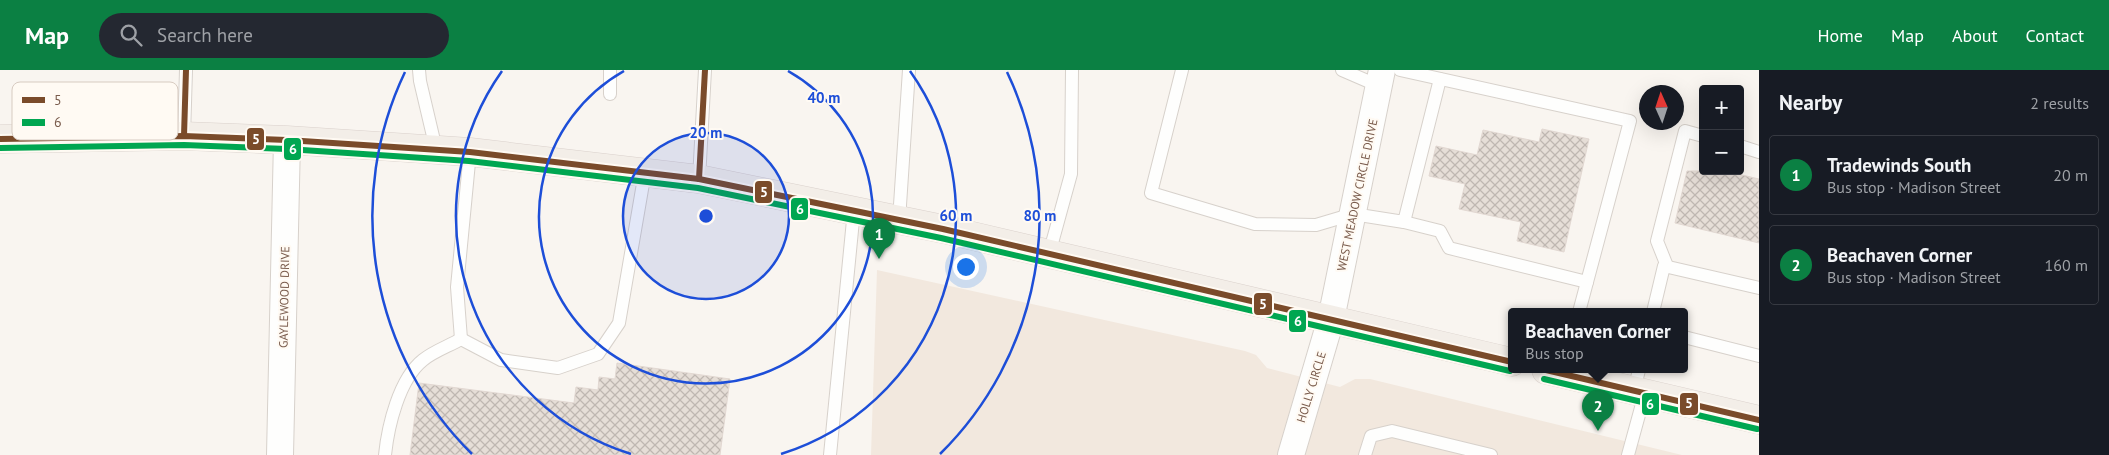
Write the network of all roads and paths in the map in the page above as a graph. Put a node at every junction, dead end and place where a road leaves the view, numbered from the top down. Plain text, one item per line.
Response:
1 (186, 70) edge
2 (419, 70) edge
3 (610, 70) edge
4 (705, 70) edge
5 (909, 70) edge
6 (1072, 70) edge
7 (1182, 70) edge
8 (1342, 70) edge
9 (1400, 70) edge
10 (1381, 78) edge
11 (1440, 79) junction
12 (610, 94) dead end
13 (1699, 135) edge
14 (178, 136) edge
15 (184, 136) junction
16 (287, 140) junction
17 (1744, 147) edge
18 (436, 149) junction
19 (470, 152) junction
20 (1759, 152) edge
21 (645, 172) junction
22 (699, 179) junction
23 (854, 210) junction
24 (1353, 214) junction
25 (899, 220) junction
26 (1404, 222) junction
27 (1049, 254) junction
28 (1667, 266) junction
29 (1587, 282) junction
30 (1759, 288) edge
31 (1579, 308) edge
32 (1654, 308) edge
33 (1331, 319) junction
34 (1688, 337) edge
35 (461, 339) junction
36 (1759, 356) edge
37 (1508, 361) edge
38 (1570, 373) edge
39 (1639, 384) edge
40 (1759, 420) edge
41 (280, 455) edge
42 (385, 455) edge
43 (830, 455) edge
44 (1291, 455) edge
45 (1365, 455) edge
46 (1491, 455) edge
47 (1628, 455) edge

1 - 15 lane
2 - 18 lane
3 - 12 lane
4 - 22 lane
5 - 25 lane
6 - 27 lane
7 - 24 lane
8 - 10 lane
9 - 11 lane
10 - 24 street, WEST MEADOW CIRCLE DRIVE
11 - 26 lane
11 - 29 lane
13 - 28 lane
14 - 15 main road
15 - 16 main road
16 - 18 main road
16 - 41 street, GAYLEWOOD DRIVE
17 - 20 lane
18 - 19 main road
19 - 21 main road
19 - 35 lane
21 - 22 main road
21 - 35 lane
22 - 23 main road
23 - 25 main road
23 - 43 lane
24 - 26 lane
24 - 33 street, WEST MEADOW CIRCLE DRIVE
25 - 27 main road
26 - 29 lane
27 - 33 main road
28 - 30 lane
28 - 32 lane
29 - 31 lane
33 - 37 main road
33 - 44 street, HOLLY CIRCLE
34 - 36 lane
35 - 42 lane
38 - 39 main road
39 - 40 main road
39 - 47 lane
45 - 46 lane

